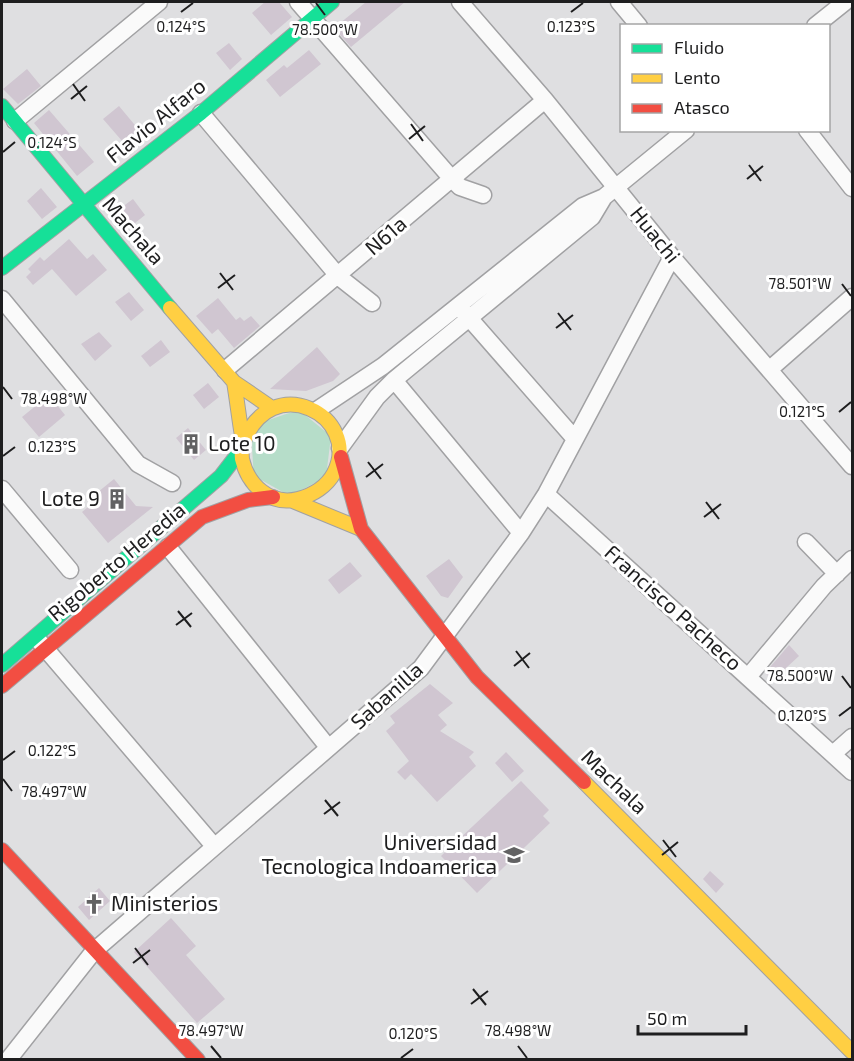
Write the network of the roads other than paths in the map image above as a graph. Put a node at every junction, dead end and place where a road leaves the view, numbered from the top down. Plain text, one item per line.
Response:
1 (159, 2) edge
2 (298, 2) edge
3 (332, 2) edge
4 (460, 2) edge
5 (619, 2) edge
6 (844, 2) edge
7 (313, 18) junction
8 (637, 24) edge
9 (817, 24) edge
10 (545, 100) junction
11 (2, 106) edge
12 (201, 113) junction
13 (15, 121) junction
14 (684, 132) edge
15 (809, 132) edge
16 (452, 179) junction
17 (852, 188) edge
18 (610, 193) junction
19 (483, 195) dead end
20 (83, 206) junction
21 (672, 257) junction
22 (2, 268) edge
23 (339, 277) junction
24 (852, 297) edge
25 (2, 299) edge
26 (372, 303) dead end
27 (464, 312) junction
28 (770, 369) junction
29 (230, 376) junction
30 (394, 380) junction
31 (272, 408) junction
32 (317, 410) junction
33 (575, 439) junction
34 (242, 447) junction
35 (340, 452) junction
36 (852, 466) edge
37 (172, 483) dead end
38 (2, 489) edge
39 (546, 494) junction
40 (273, 497) junction
41 (293, 501) junction
42 (361, 529) junction
43 (521, 533) junction
44 (806, 542) dead end
45 (168, 547) junction
46 (852, 559) edge
47 (70, 570) dead end
48 (837, 573) junction
49 (35, 636) junction
50 (446, 636) junction
51 (46, 649) junction
52 (2, 665) edge
53 (748, 677) junction
54 (2, 686) edge
55 (852, 737) edge
56 (328, 747) junction
57 (834, 753) junction
58 (852, 772) edge
59 (214, 846) junction
60 (2, 850) edge
61 (94, 951) junction
62 (852, 1052) edge
63 (8, 1059) edge
64 (198, 1059) edge

1 - 13 street
2 - 7 street
3 - 7 main road, Flavio Alfaro
4 - 10 street, Huachi
5 - 8 street
6 - 9 street
7 - 12 main road, Flavio Alfaro
7 - 16 street
10 - 16 street, N61a
10 - 18 street, Huachi
11 - 13 main road, Machala
12 - 20 main road, Flavio Alfaro
12 - 23 street
13 - 20 main road, Machala
14 - 18 street
15 - 17 street
16 - 19 street
16 - 23 street, N61a
18 - 21 street, Huachi
18 - 27 street
20 - 22 main road, Flavio Alfaro
20 - 29 main road, Machala
21 - 28 street, Huachi
21 - 33 street, Sabanilla
23 - 26 street
23 - 29 street, N61a
24 - 28 street
25 - 37 street
27 - 30 street
27 - 32 street
27 - 33 street
28 - 36 street, Huachi
29 - 31 main road, Machala
29 - 34 main road
30 - 35 street
30 - 43 street
31 - 32 main road
31 - 34 main road, Rigoberto Heredia
32 - 35 main road
33 - 39 street, Sabanilla
34 - 40 main road, Rigoberto Heredia
34 - 49 main road, Rigoberto Heredia
35 - 41 main road
35 - 42 main road, Machala
38 - 47 street
39 - 43 street, Sabanilla
39 - 53 street, Francisco Pacheco
40 - 41 main road, Rigoberto Heredia
40 - 45 main road, Rigoberto Heredia
41 - 42 main road, Machala
42 - 50 main road, Machala
43 - 50 street, Sabanilla
44 - 48 street
45 - 51 main road, Rigoberto Heredia
45 - 56 street
46 - 48 street
48 - 53 street
49 - 51 street
49 - 52 main road, Rigoberto Heredia
50 - 56 street, Sabanilla
50 - 62 main road, Machala
51 - 54 main road, Rigoberto Heredia
51 - 59 street
53 - 57 street, Francisco Pacheco
55 - 57 street
56 - 59 street, Sabanilla
57 - 58 street, Francisco Pacheco
59 - 61 street, Sabanilla
60 - 61 main road
61 - 63 street, Sabanilla
61 - 64 main road

